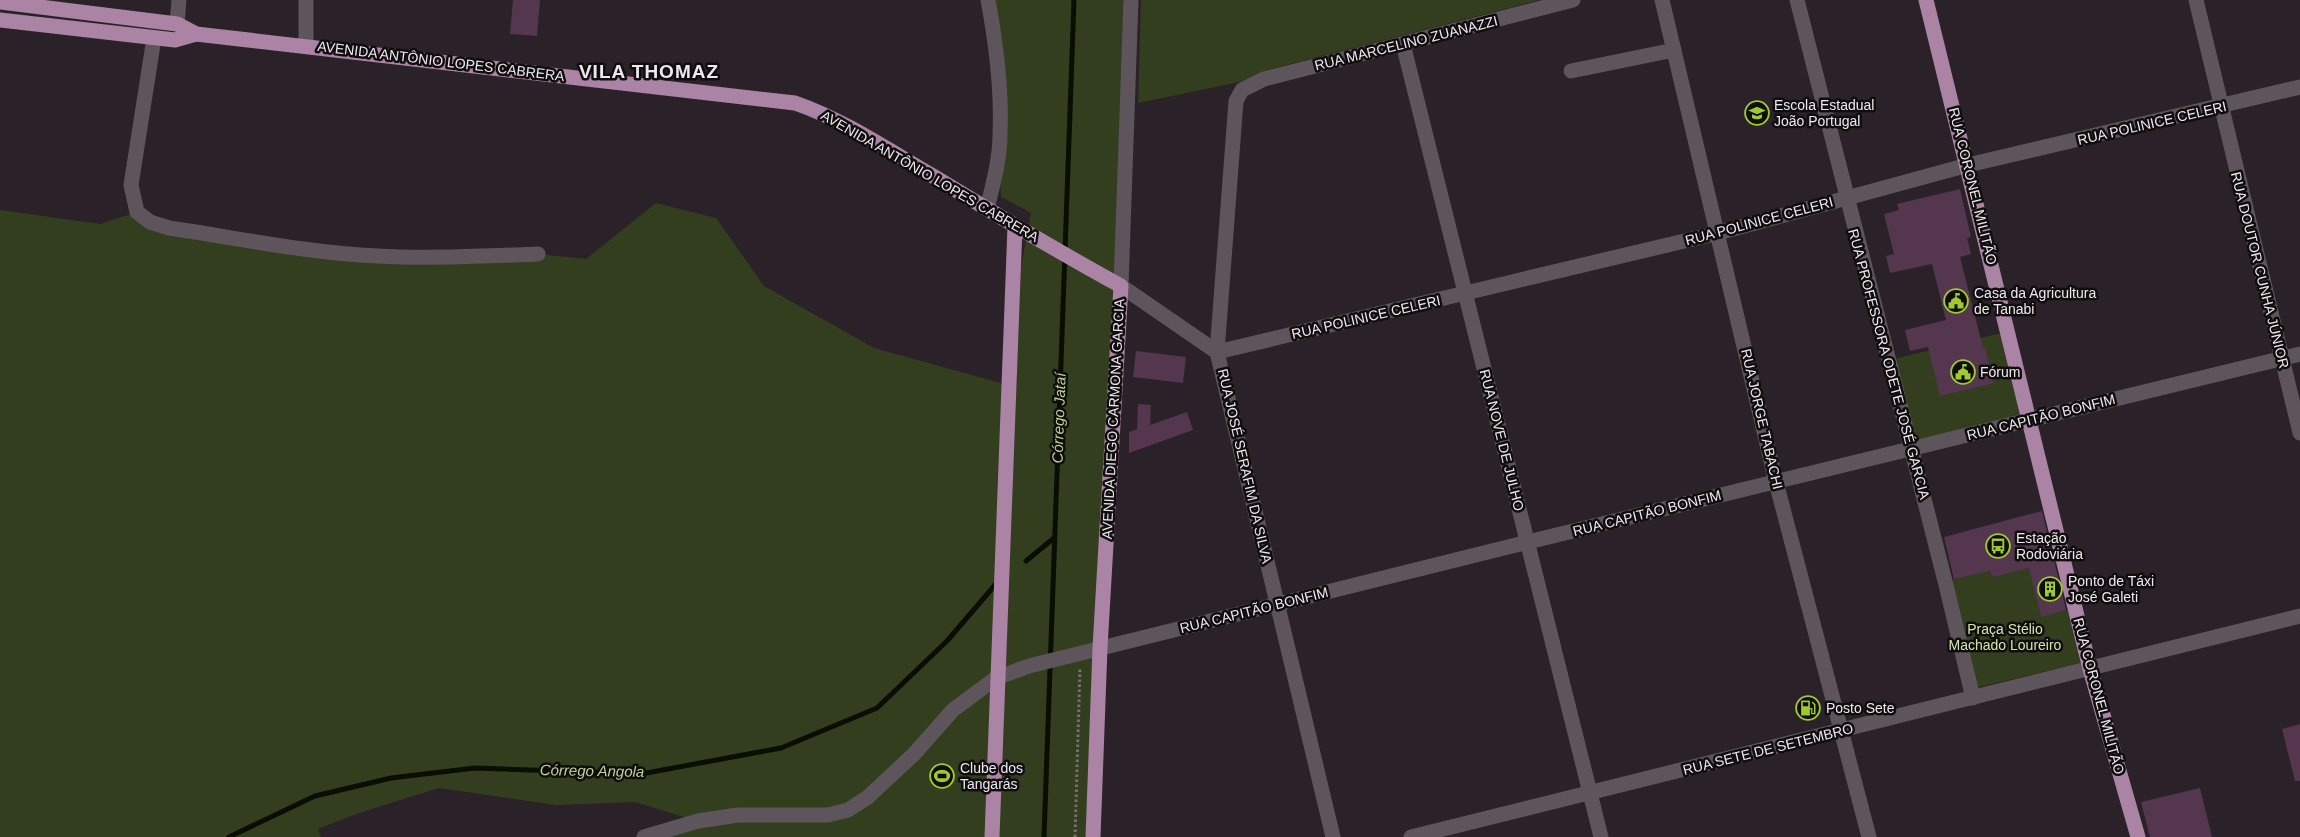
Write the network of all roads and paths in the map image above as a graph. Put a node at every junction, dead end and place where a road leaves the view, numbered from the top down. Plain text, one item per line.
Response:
1 (180, 0) edge
2 (306, 0) edge
3 (988, 0) edge
4 (1130, 0) edge
5 (1572, 0) edge
6 (1662, 0) edge
7 (1796, 0) edge
8 (1926, 0) edge
9 (2196, 0) edge
10 (0, 2) edge
11 (0, 20) edge
12 (177, 24) junction
13 (196, 34) junction
14 (154, 38) junction
15 (175, 40) junction
16 (1403, 44) junction
17 (306, 45) junction
18 (1674, 50) junction
19 (1571, 71) dead end
20 (2300, 87) edge
21 (1242, 90) joint
22 (2220, 107) junction
23 (1968, 165) junction
24 (1846, 198) junction
25 (987, 209) junction
26 (1015, 226) junction
27 (1718, 233) junction
28 (538, 254) dead end
29 (1115, 282) junction
30 (1464, 294) junction
31 (1217, 352) junction
32 (2300, 354) edge
33 (2282, 358) junction
34 (2028, 419) junction
35 (2300, 433) edge
36 (1911, 450) junction
37 (1776, 482) junction
38 (1528, 542) junction
39 (1278, 605) junction
40 (2300, 616) edge
41 (1100, 648) junction
42 (1080, 653) junction
43 (2090, 669) junction
44 (996, 678) junction
45 (1973, 698) junction
46 (1841, 731) junction
47 (1590, 794) junction
48 (644, 837) edge
49 (992, 837) edge
50 (1075, 837) edge
51 (1093, 837) edge
52 (1333, 837) edge
53 (1411, 837) edge
54 (1601, 837) edge
55 (1869, 837) edge
56 (2138, 837) edge

1 - 12 street
2 - 17 street
3 - 25 street
4 - 29 street, AVENIDA DIEGO CARMONA GARCIA
5 - 16 street, RUA MARCELINO ZUANAZZI
6 - 18 street, RUA JORGE TABACHI
7 - 24 street, RUA PROFESSORA ODETE JOSÉ GARCIA
8 - 23 main road, RUA CORONEL MILITÃO
9 - 22 street, RUA DOUTOR CUNHA JÚNIOR
10 - 12 main road, AVENIDA ANTÔNIO LOPES CABRERA
11 - 14 main road, AVENIDA ANTÔNIO LOPES CABRERA
12 - 13 main road, AVENIDA ANTÔNIO LOPES CABRERA
12 - 15 main road
13 - 15 main road, AVENIDA ANTÔNIO LOPES CABRERA
13 - 17 main road, AVENIDA ANTÔNIO LOPES CABRERA
14 - 15 main road, AVENIDA ANTÔNIO LOPES CABRERA
14 - 28 street
16 - 21 street, RUA MARCELINO ZUANAZZI
16 - 30 street, RUA NOVE DE JULHO
17 - 25 main road, AVENIDA ANTÔNIO LOPES CABRERA
18 - 19 street
18 - 27 street, RUA JORGE TABACHI
20 - 22 street, RUA POLINICE CELERI
21 - 31 street, RUA JOSÉ SERAFIM DA SILVA
22 - 23 street, RUA POLINICE CELERI
22 - 33 street, RUA DOUTOR CUNHA JÚNIOR
23 - 24 street, RUA POLINICE CELERI
23 - 34 main road, RUA CORONEL MILITÃO
24 - 27 street, RUA POLINICE CELERI
24 - 36 street, RUA PROFESSORA ODETE JOSÉ GARCIA
25 - 26 main road, AVENIDA ANTÔNIO LOPES CABRERA
26 - 29 main road, AVENIDA ANTÔNIO LOPES CABRERA
26 - 44 main road
27 - 30 street, RUA POLINICE CELERI
27 - 37 street, RUA JORGE TABACHI
29 - 31 street, AVENIDA ANTÔNIO LOPES CABRERA
29 - 41 main road, AVENIDA DIEGO CARMONA GARCIA
30 - 31 street, RUA POLINICE CELERI
30 - 38 street, RUA NOVE DE JULHO
31 - 39 street, RUA JOSÉ SERAFIM DA SILVA
32 - 33 street, RUA CAPITÃO BONFIM
33 - 34 street, RUA CAPITÃO BONFIM
33 - 35 street, RUA DOUTOR CUNHA JÚNIOR
34 - 36 street, RUA CAPITÃO BONFIM
34 - 43 main road, RUA CORONEL MILITÃO
36 - 37 street, RUA CAPITÃO BONFIM
36 - 45 street, RUA PROFESSORA ODETE JOSÉ GARCIA
37 - 38 street, RUA CAPITÃO BONFIM
37 - 46 street, RUA JORGE TABACHI
38 - 39 street, RUA CAPITÃO BONFIM
38 - 47 street, RUA NOVE DE JULHO
39 - 41 street, RUA CAPITÃO BONFIM
39 - 52 street, RUA JOSÉ SERAFIM DA SILVA
40 - 43 street, RUA SETE DE SETEMBRO
41 - 42 street, RUA CAPITÃO BONFIM
41 - 51 main road, AVENIDA DIEGO CARMONA GARCIA
42 - 44 street, RUA CAPITÃO BONFIM
42 - 50 path
43 - 45 street, RUA SETE DE SETEMBRO
43 - 56 main road, RUA CORONEL MILITÃO
44 - 48 street, RUA CAPITÃO BONFIM
44 - 49 main road
45 - 46 street, RUA SETE DE SETEMBRO
46 - 47 street, RUA SETE DE SETEMBRO
46 - 55 street, RUA JORGE TABACHI
47 - 53 street, RUA SETE DE SETEMBRO
47 - 54 street, RUA NOVE DE JULHO

